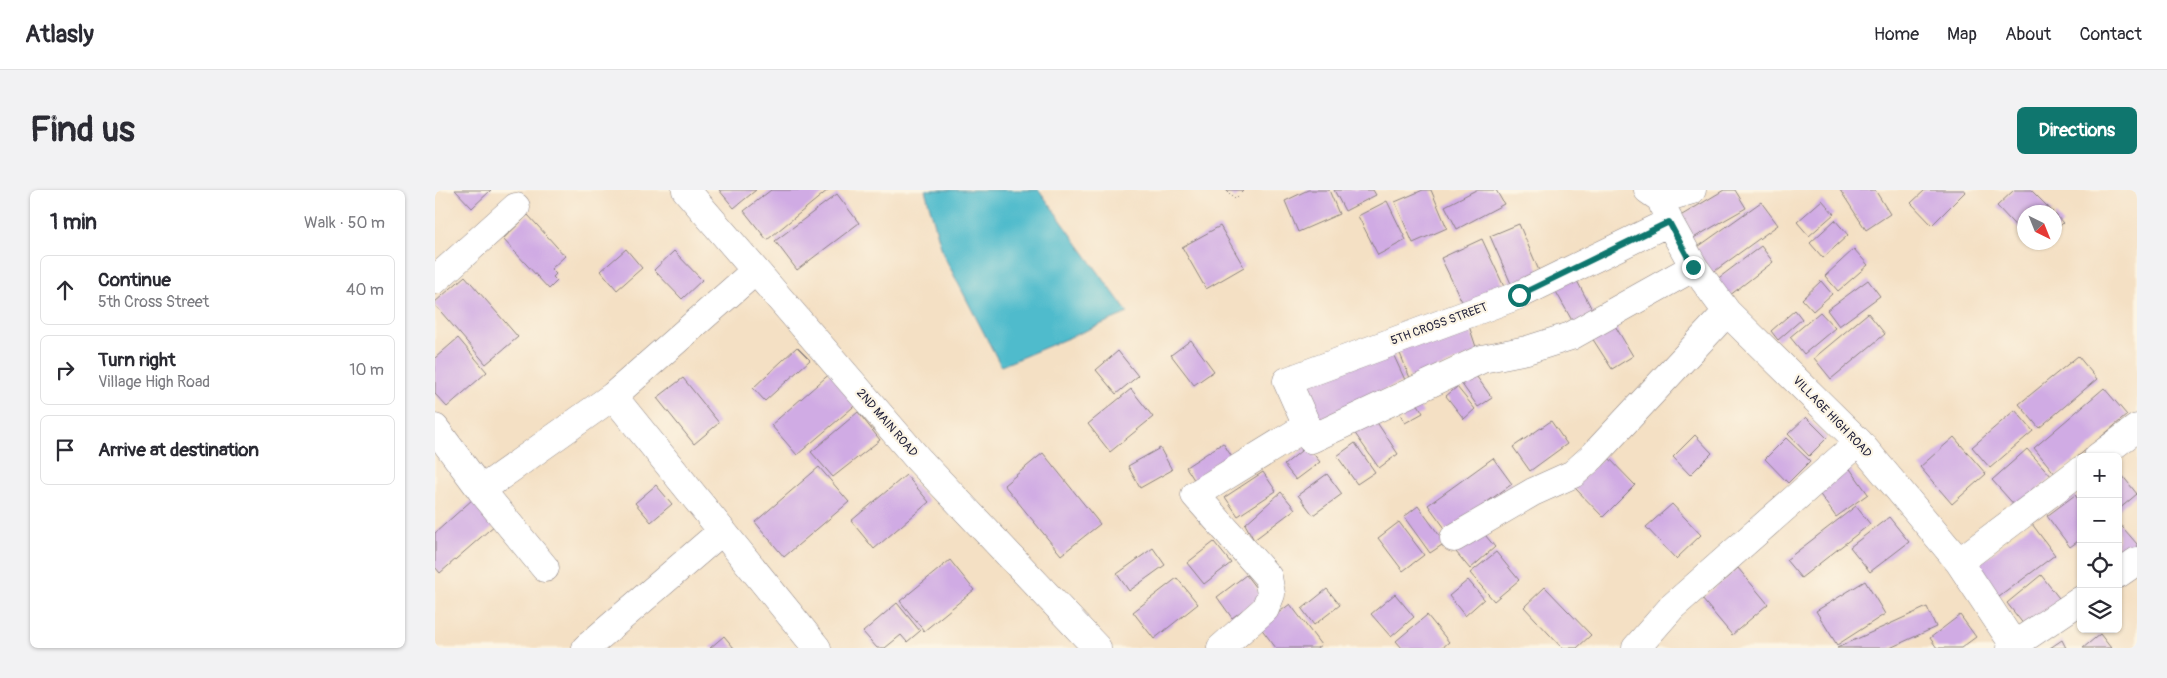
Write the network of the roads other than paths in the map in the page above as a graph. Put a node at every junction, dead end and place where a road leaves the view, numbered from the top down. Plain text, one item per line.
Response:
1 (686, 190) edge
2 (1692, 190) edge
3 (1660, 204) edge
4 (516, 207) dead end
5 (1693, 267) junction
6 (755, 271) junction
7 (435, 280) edge
8 (1727, 312) junction
9 (613, 396) junction
10 (435, 428) edge
11 (2137, 428) edge
12 (1311, 439) dead end
13 (1859, 442) junction
14 (2104, 453) edge
15 (2077, 473) edge
16 (481, 490) junction
17 (722, 531) junction
18 (1454, 538) dead end
19 (2137, 561) edge
20 (1959, 562) junction
21 (545, 568) dead end
22 (2122, 571) edge
23 (2077, 603) edge
24 (2013, 647) edge
25 (586, 648) edge
26 (817, 648) edge
27 (1097, 648) edge
28 (1221, 648) edge
29 (1636, 648) edge

1 - 6 street, 2ND MAIN ROAD
2 - 3 street, 5TH CROSS STREET
3 - 5 street, VILLAGE HIGH ROAD
3 - 28 street, 5TH CROSS STREET
4 - 7 street
5 - 8 street, VILLAGE HIGH ROAD
5 - 12 street
6 - 9 street
6 - 27 street, 2ND MAIN ROAD
8 - 13 street, VILLAGE HIGH ROAD
8 - 18 street
9 - 16 street
9 - 17 street
10 - 16 street
11 - 14 street
13 - 20 street, VILLAGE HIGH ROAD
13 - 29 street
15 - 20 street
16 - 21 street
17 - 25 street
17 - 26 street
19 - 22 street
20 - 24 street, VILLAGE HIGH ROAD
23 - 24 street

